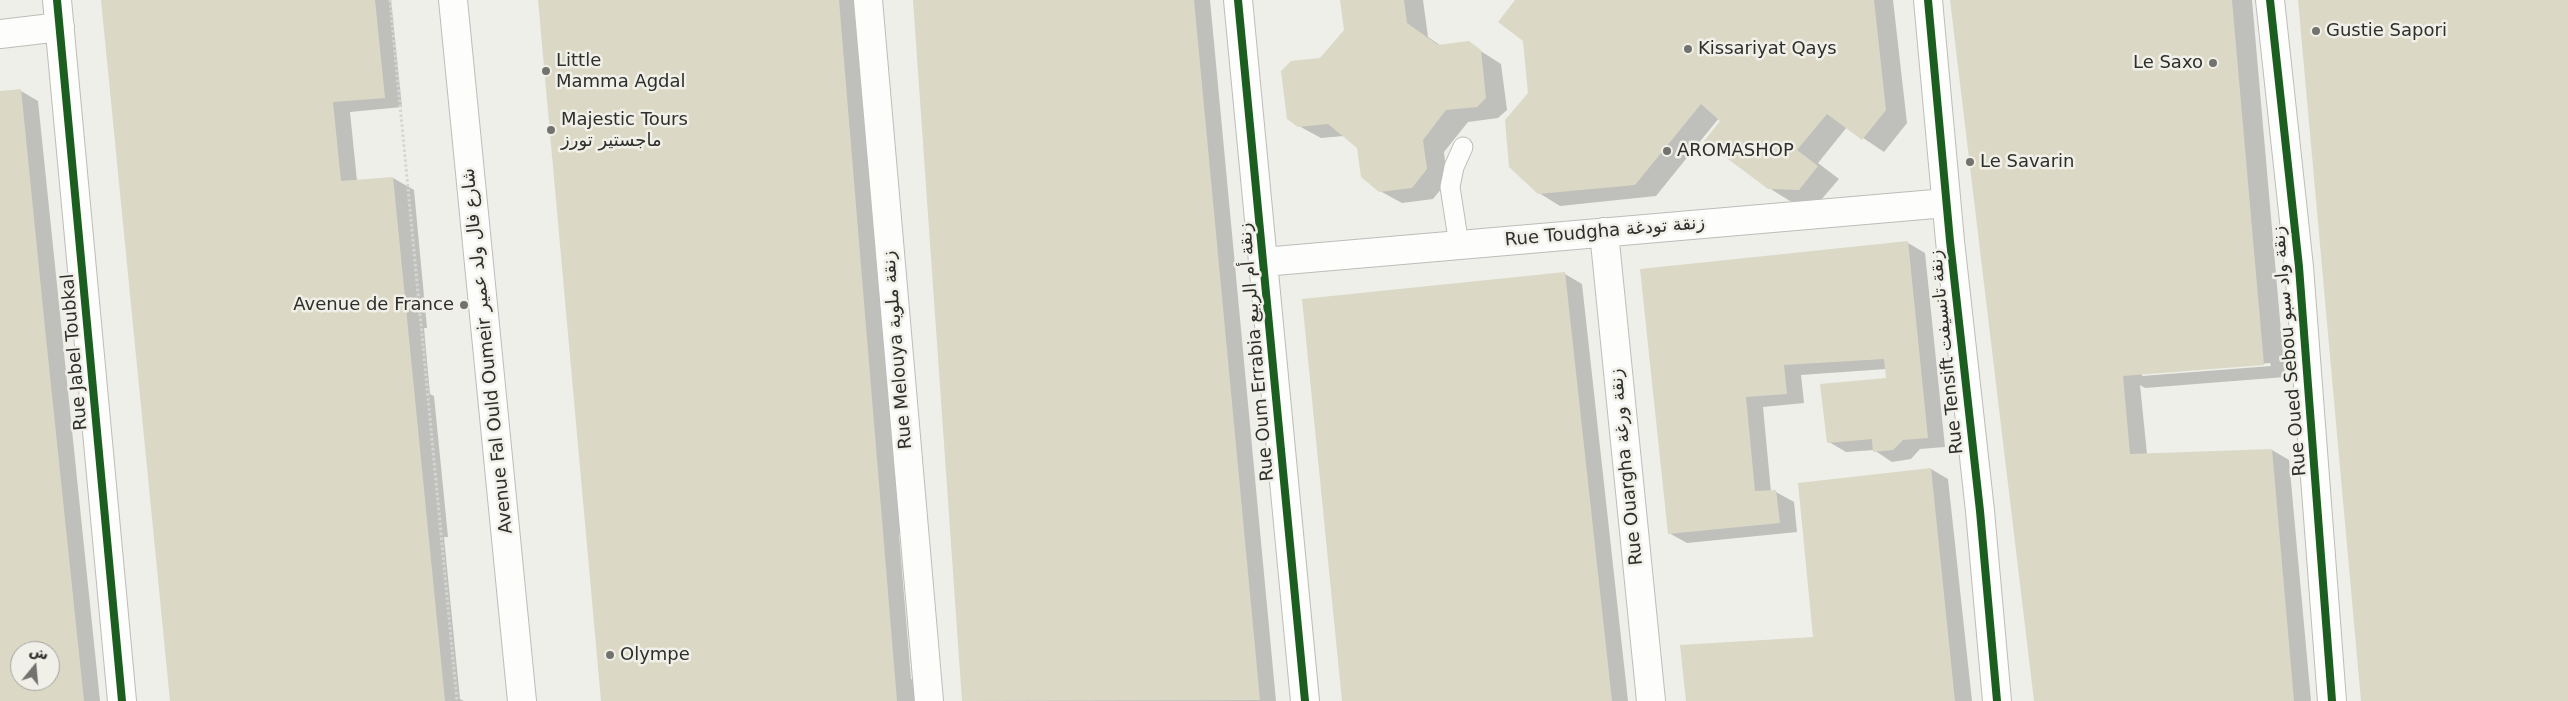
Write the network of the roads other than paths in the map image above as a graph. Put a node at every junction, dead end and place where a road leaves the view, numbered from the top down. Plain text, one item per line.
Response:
1 (57, 0) edge
2 (453, 0) edge
3 (868, 0) edge
4 (1238, 0) edge
5 (1928, 0) edge
6 (2270, 0) edge
7 (60, 27) junction
8 (0, 34) edge
9 (1463, 147) dead end
10 (1946, 203) junction
11 (1604, 232) junction
12 (1459, 245) junction
13 (1263, 262) junction
14 (122, 701) edge
15 (522, 701) edge
16 (929, 701) edge
17 (1305, 701) edge
18 (1650, 701) edge
19 (1997, 701) edge
20 (2332, 701) edge

1 - 7 street, Rue Jabel Toubkal
2 - 15 street, Avenue Fal Ould Oumeir شارع فال ولد عمير
3 - 16 street, Rue Melouya زنقة ملوية
4 - 13 street, Rue Oum Errabia زنقة أم الربيع
5 - 10 street, Rue Tensift زنقة تانسيفت
6 - 20 street, Rue Oued Sebou زنقة واد سبو
7 - 8 street
7 - 14 street, Rue Jabel Toubkal
9 - 12 lane
10 - 11 street, Rue Toudgha زنقة تودغة
10 - 19 street, Rue Tensift زنقة تانسيفت
11 - 12 street, Rue Toudgha زنقة تودغة
11 - 18 street, Rue Ouargha زنقة ورغة
12 - 13 street, Rue Toudgha زنقة تودغة
13 - 17 street, Rue Oum Errabia زنقة أم الربيع

